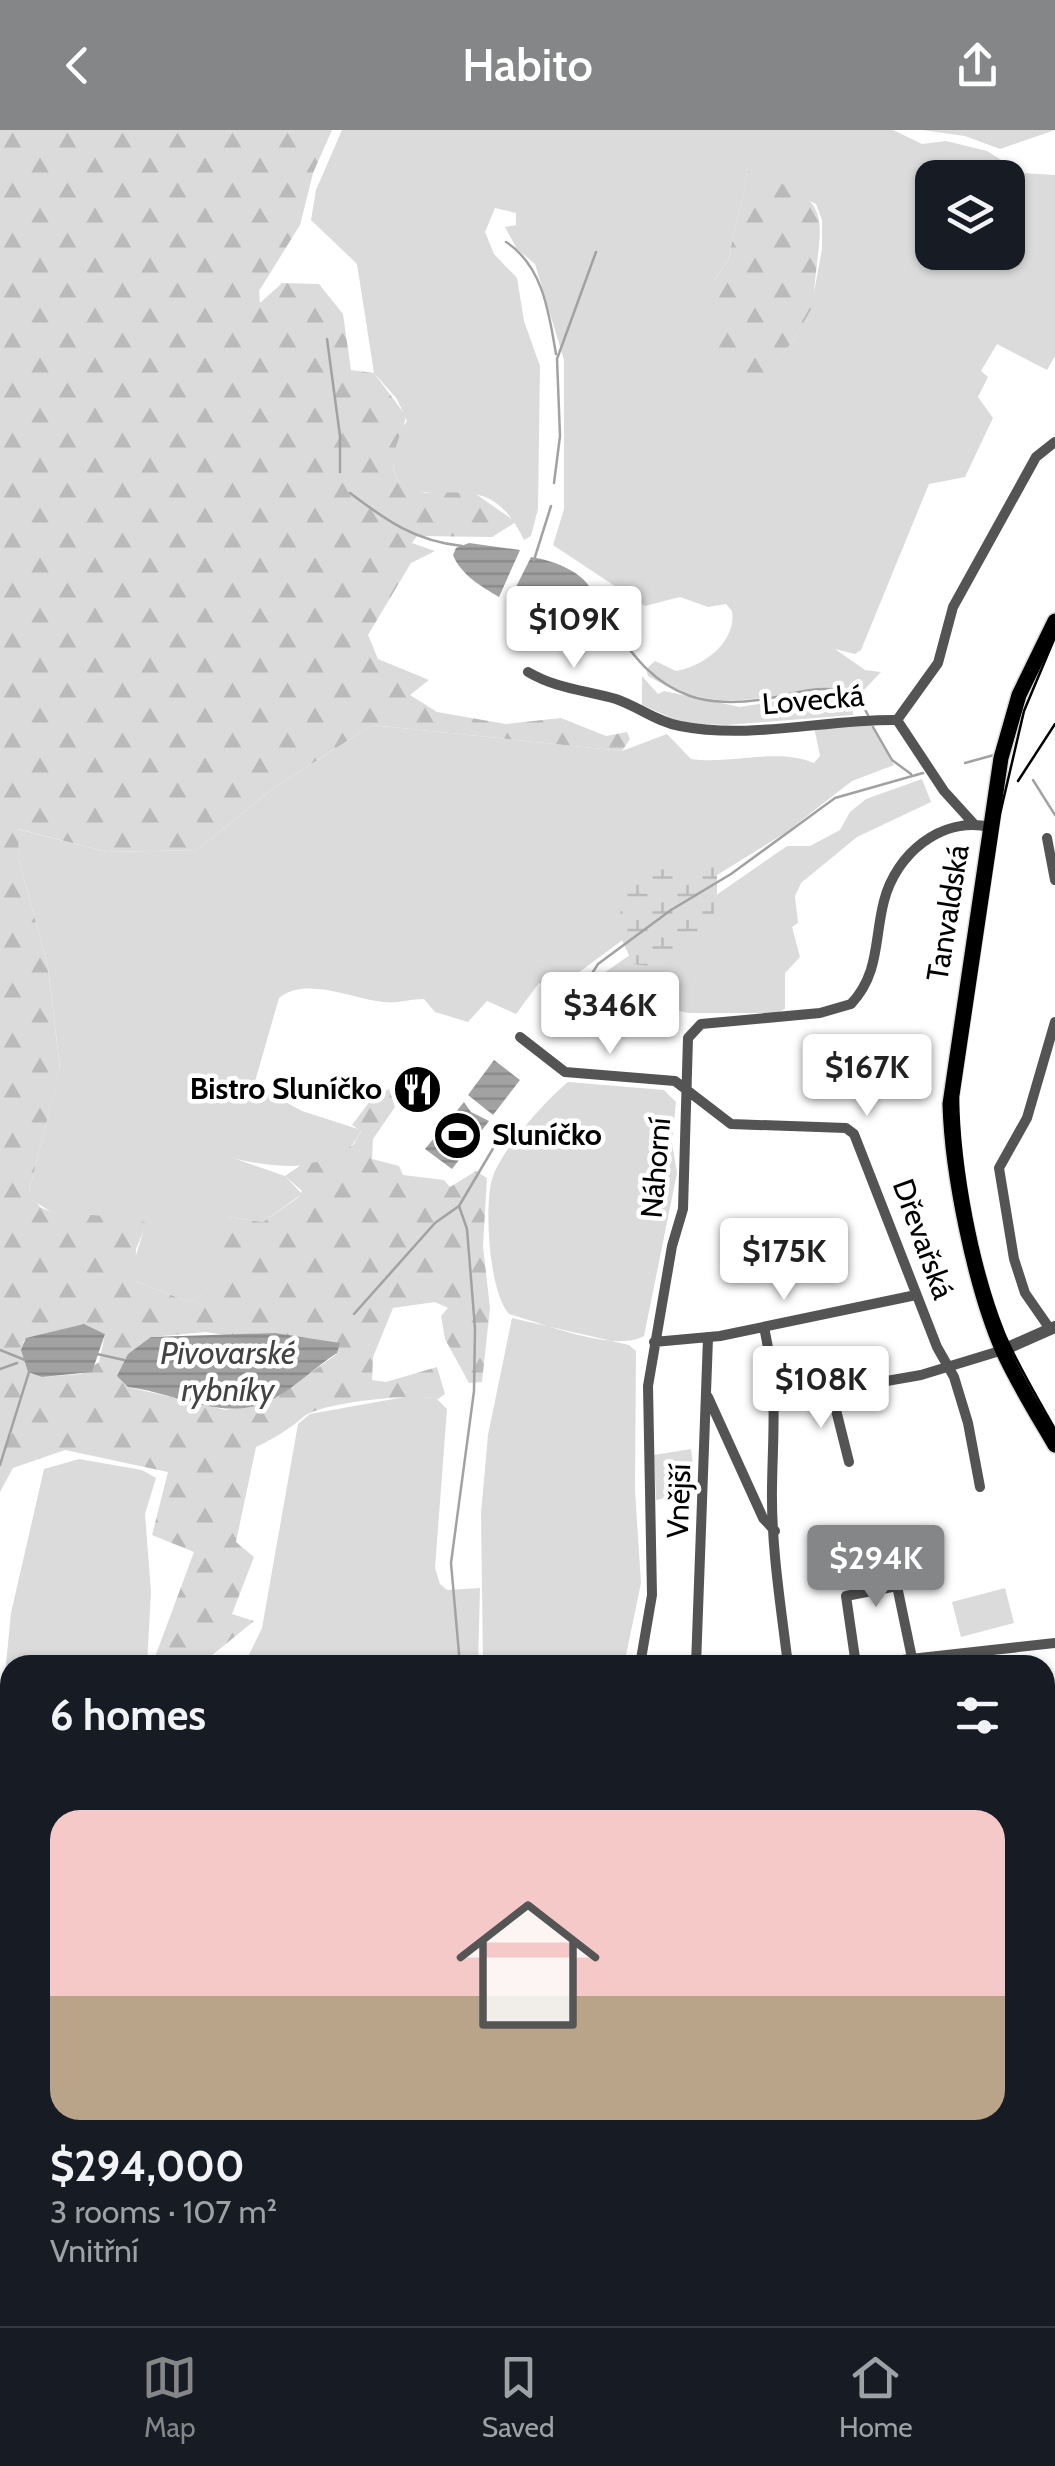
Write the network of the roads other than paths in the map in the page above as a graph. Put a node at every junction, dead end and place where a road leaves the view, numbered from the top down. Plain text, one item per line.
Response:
1 (1055, 442) edge
2 (1055, 621) edge
3 (528, 672) dead end
4 (896, 720) junction
5 (982, 825) junction
6 (1047, 838) dead end
7 (1055, 880) edge
8 (1055, 1022) edge
9 (520, 1038) dead end
10 (686, 1088) junction
11 (916, 1295) junction
12 (764, 1328) junction
13 (1052, 1328) edge
14 (708, 1338) junction
15 (654, 1342) junction
16 (1003, 1350) junction
17 (948, 1368) junction
18 (831, 1390) junction
19 (706, 1391) junction
20 (812, 1394) dead end
21 (1055, 1445) edge
22 (849, 1462) dead end
23 (980, 1486) dead end
24 (775, 1531) junction
25 (1055, 1643) edge
26 (642, 1655) edge
27 (696, 1655) edge
28 (787, 1655) edge
29 (855, 1655) edge
30 (911, 1655) edge
31 (941, 1655) edge

1 - 4 street
2 - 5 main road, Tanvaldská
3 - 4 street, Lovecká
4 - 5 street, Lovecká
5 - 10 street, Náhorní
5 - 16 main road, Tanvaldská
6 - 7 street
8 - 13 street
9 - 10 street
10 - 11 street, Dřevařská
10 - 15 street, Náhorní
11 - 12 street
11 - 17 street, Dřevařská
12 - 14 street
12 - 24 street
13 - 16 street
14 - 15 street
14 - 19 street, Vnější
15 - 26 street, Náhorní
16 - 17 street
16 - 21 main road, Tanvaldská
17 - 18 street
17 - 23 street, Dřevařská
18 - 20 street
18 - 22 street
19 - 24 street
19 - 27 street, Vnější
24 - 28 street
25 - 31 street
29 - 30 street

